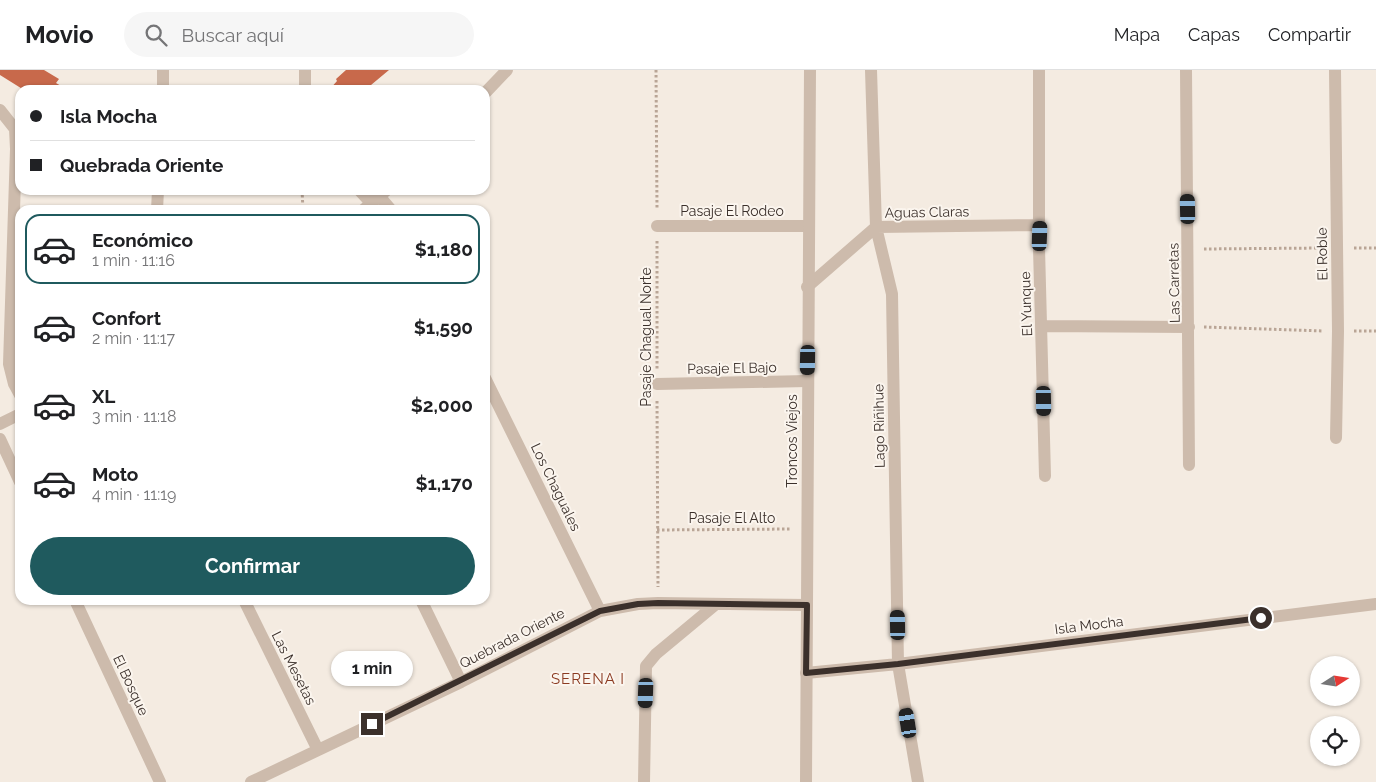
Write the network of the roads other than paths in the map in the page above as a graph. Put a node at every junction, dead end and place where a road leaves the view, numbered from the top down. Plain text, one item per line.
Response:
1 (163, 70) edge
2 (306, 70) edge
3 (507, 70) edge
4 (810, 70) edge
5 (871, 70) edge
6 (1039, 70) edge
7 (1186, 70) edge
8 (1335, 70) edge
9 (163, 85) edge
10 (306, 85) edge
11 (490, 88) edge
12 (0, 110) edge
13 (15, 129) edge
14 (15, 180) edge
15 (1040, 224) junction
16 (657, 226) road end
17 (808, 226) junction
18 (876, 227) junction
19 (807, 287) junction
20 (1042, 326) junction
21 (1189, 327) junction
22 (808, 381) junction
23 (657, 384) road end
24 (15, 386) edge
25 (490, 388) edge
26 (15, 416) edge
27 (0, 424) edge
28 (1336, 438) dead end
29 (0, 439) edge
30 (1189, 465) dead end
31 (15, 471) edge
32 (1045, 476) dead end
33 (1376, 604) edge
34 (77, 605) edge
35 (246, 605) edge
36 (423, 605) edge
37 (715, 605) junction
38 (807, 605) junction
39 (600, 611) junction
40 (898, 664) junction
41 (806, 673) junction
42 (461, 682) junction
43 (318, 750) junction
44 (160, 782) edge
45 (251, 782) edge
46 (644, 782) edge
47 (806, 782) edge
48 (918, 782) edge

1 - 9 street
2 - 10 street
3 - 11 street
4 - 17 street, Troncos Viejos
5 - 18 street, Lago Riñihue
6 - 15 street, El Yunque
7 - 21 street, Las Carretas
8 - 28 street, El Roble
12 - 13 street
14 - 24 street
15 - 18 street, Aguas Claras
15 - 20 street, El Yunque
16 - 17 street, Pasaje El Rodeo
17 - 19 street, Troncos Viejos
18 - 19 street, Aguas Claras
18 - 40 street, Lago Riñihue
19 - 22 street, Troncos Viejos
20 - 21 street
20 - 32 street, El Yunque
21 - 30 street, Las Carretas
22 - 23 street, Pasaje El Bajo
22 - 38 street, Troncos Viejos
25 - 39 street, Los Chaguales
26 - 27 street
29 - 31 street
33 - 40 street, Isla Mocha
34 - 44 street, El Bosque
35 - 43 street, Las Mesetas
36 - 42 street
37 - 38 street, Quebrada Oriente
37 - 39 street, Quebrada Oriente
37 - 46 street
38 - 41 street, Troncos Viejos
39 - 42 street, Quebrada Oriente
40 - 41 street, Isla Mocha
40 - 48 street, Lago Riñihue
41 - 47 street, Troncos Viejos
42 - 43 street, Quebrada Oriente
43 - 45 street, Quebrada Oriente

